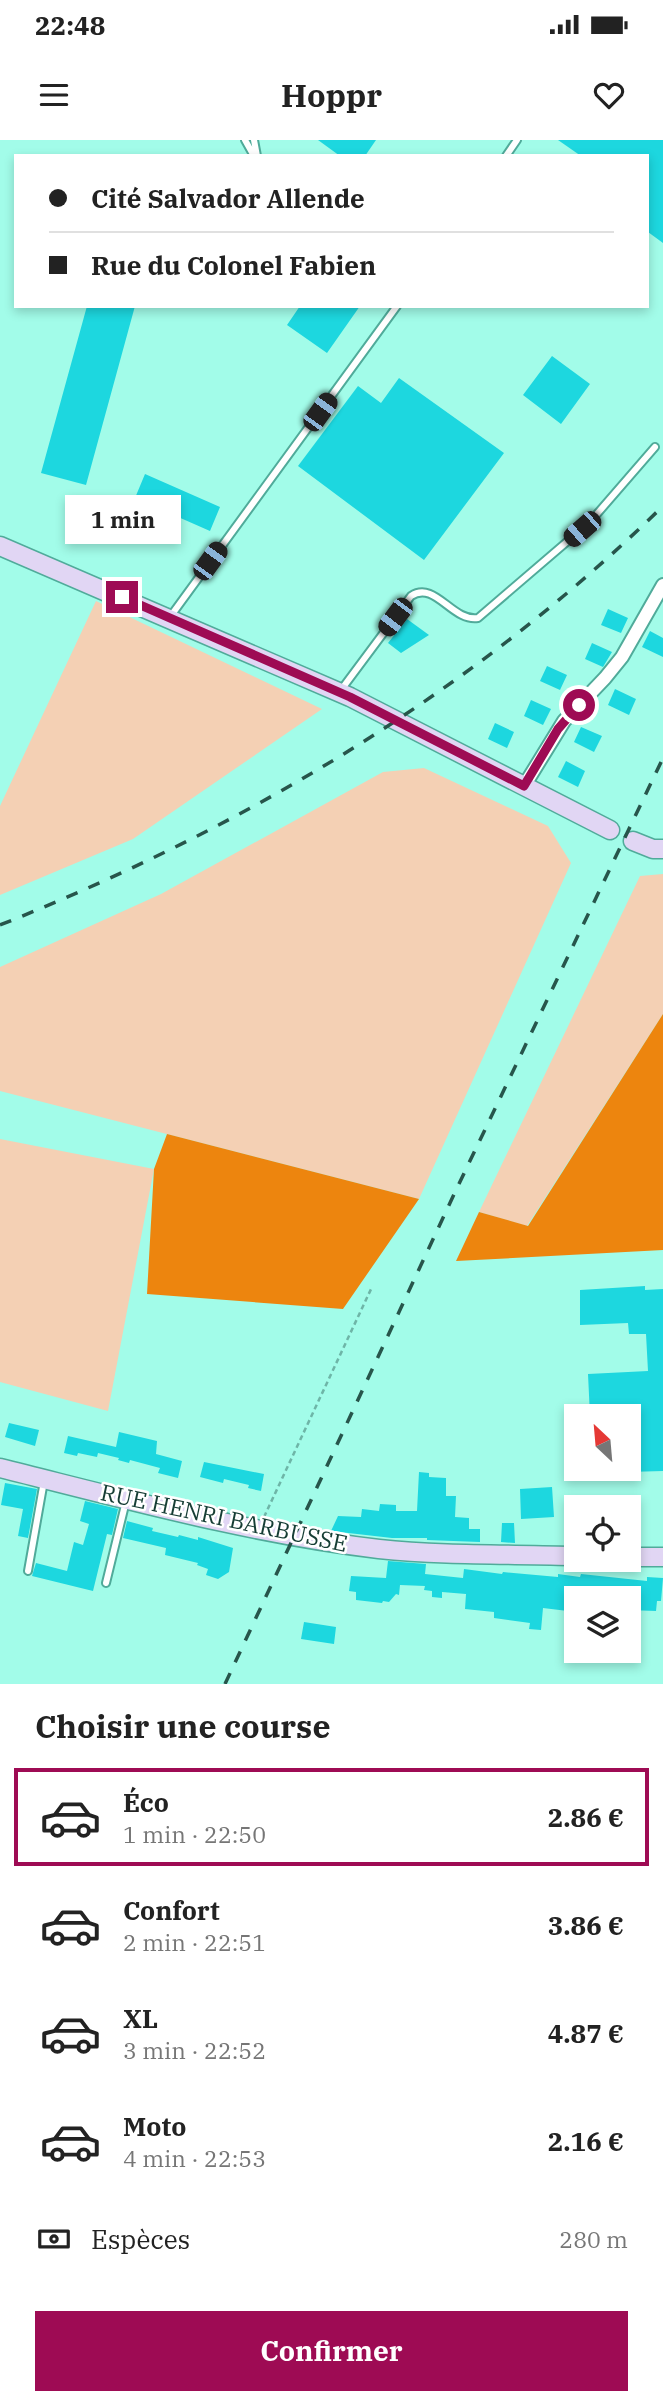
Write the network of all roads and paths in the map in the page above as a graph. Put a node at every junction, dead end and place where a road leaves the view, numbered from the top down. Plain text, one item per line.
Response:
1 (396, 308) edge
2 (655, 447) dead end
3 (0, 546) edge
4 (663, 585) edge
5 (170, 617) junction
6 (340, 692) junction
7 (524, 786) junction
8 (610, 830) dead end
9 (633, 841) dead end
10 (663, 849) edge
11 (372, 1287) dead end
12 (0, 1468) edge
13 (44, 1479) junction
14 (126, 1499) junction
15 (258, 1529) junction
16 (564, 1556) edge
17 (641, 1557) edge
18 (663, 1557) edge
19 (28, 1571) dead end
20 (106, 1583) dead end

1 - 5 lane
2 - 6 lane
3 - 5 street
4 - 7 street
5 - 6 street
6 - 7 street
7 - 8 street
9 - 10 street
11 - 15 path
12 - 13 street, RUE HENRI BARBUSSE
13 - 14 street, RUE HENRI BARBUSSE
13 - 19 lane
14 - 15 street, RUE HENRI BARBUSSE
14 - 20 lane
15 - 16 street, RUE HENRI BARBUSSE
17 - 18 street

